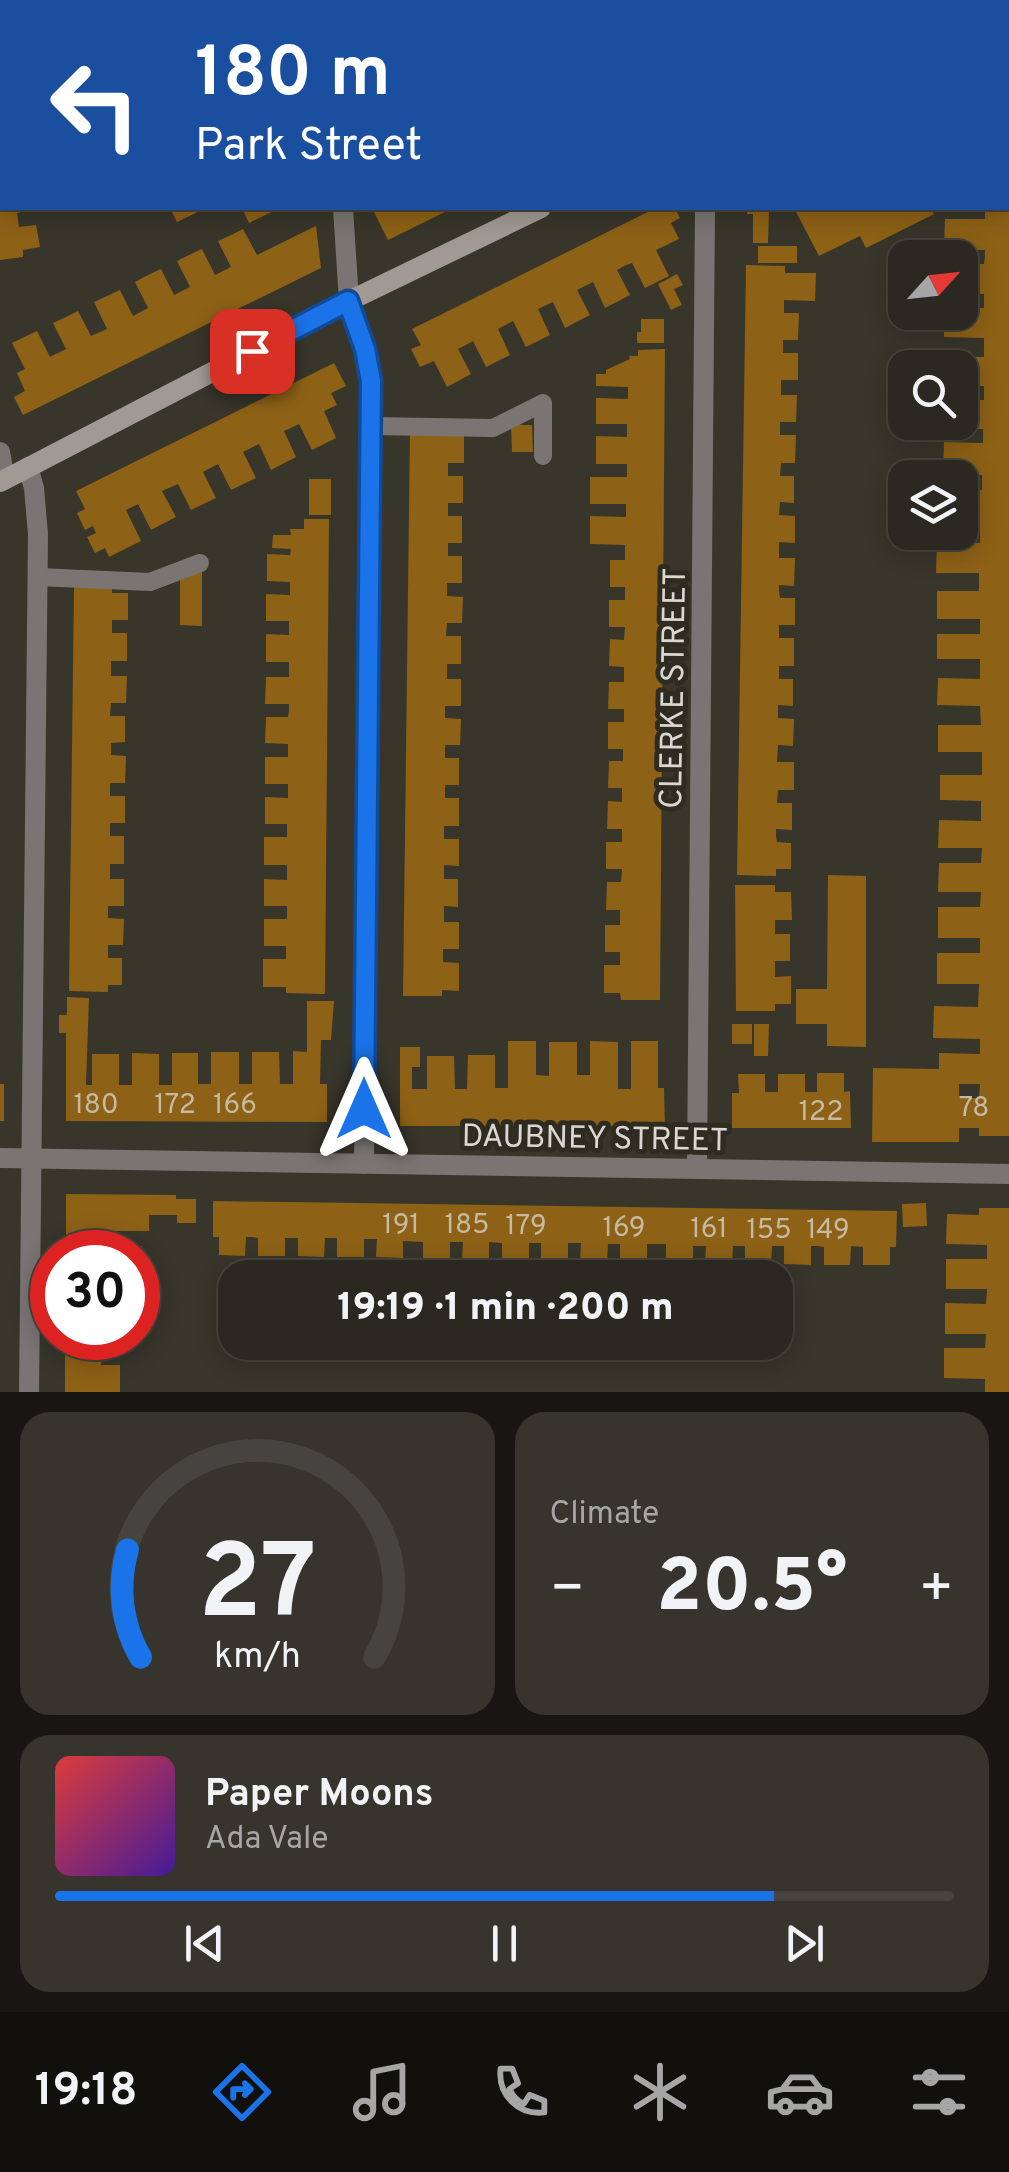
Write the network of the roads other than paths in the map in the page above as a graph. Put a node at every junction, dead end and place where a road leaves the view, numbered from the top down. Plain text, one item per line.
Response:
1 (537, 210) edge
2 (705, 210) edge
3 (344, 216) edge
4 (348, 301) junction
5 (370, 426) junction
6 (0, 452) edge
7 (543, 456) dead end
8 (28, 467) junction
9 (3, 480) edge
10 (200, 564) dead end
11 (38, 577) junction
12 (0, 1158) edge
13 (32, 1158) junction
14 (364, 1164) junction
15 (697, 1168) junction
16 (1009, 1174) edge
17 (29, 1392) edge

1 - 4 street
2 - 15 street, CLERKE STREET
3 - 4 street
4 - 5 street
4 - 8 street
5 - 7 lane
5 - 14 street
6 - 9 street
8 - 9 street
8 - 11 street
10 - 11 lane
11 - 13 street
12 - 13 street, DAUBNEY STREET
13 - 14 street, DAUBNEY STREET
13 - 17 street
14 - 15 street, DAUBNEY STREET
15 - 16 street, DAUBNEY STREET

